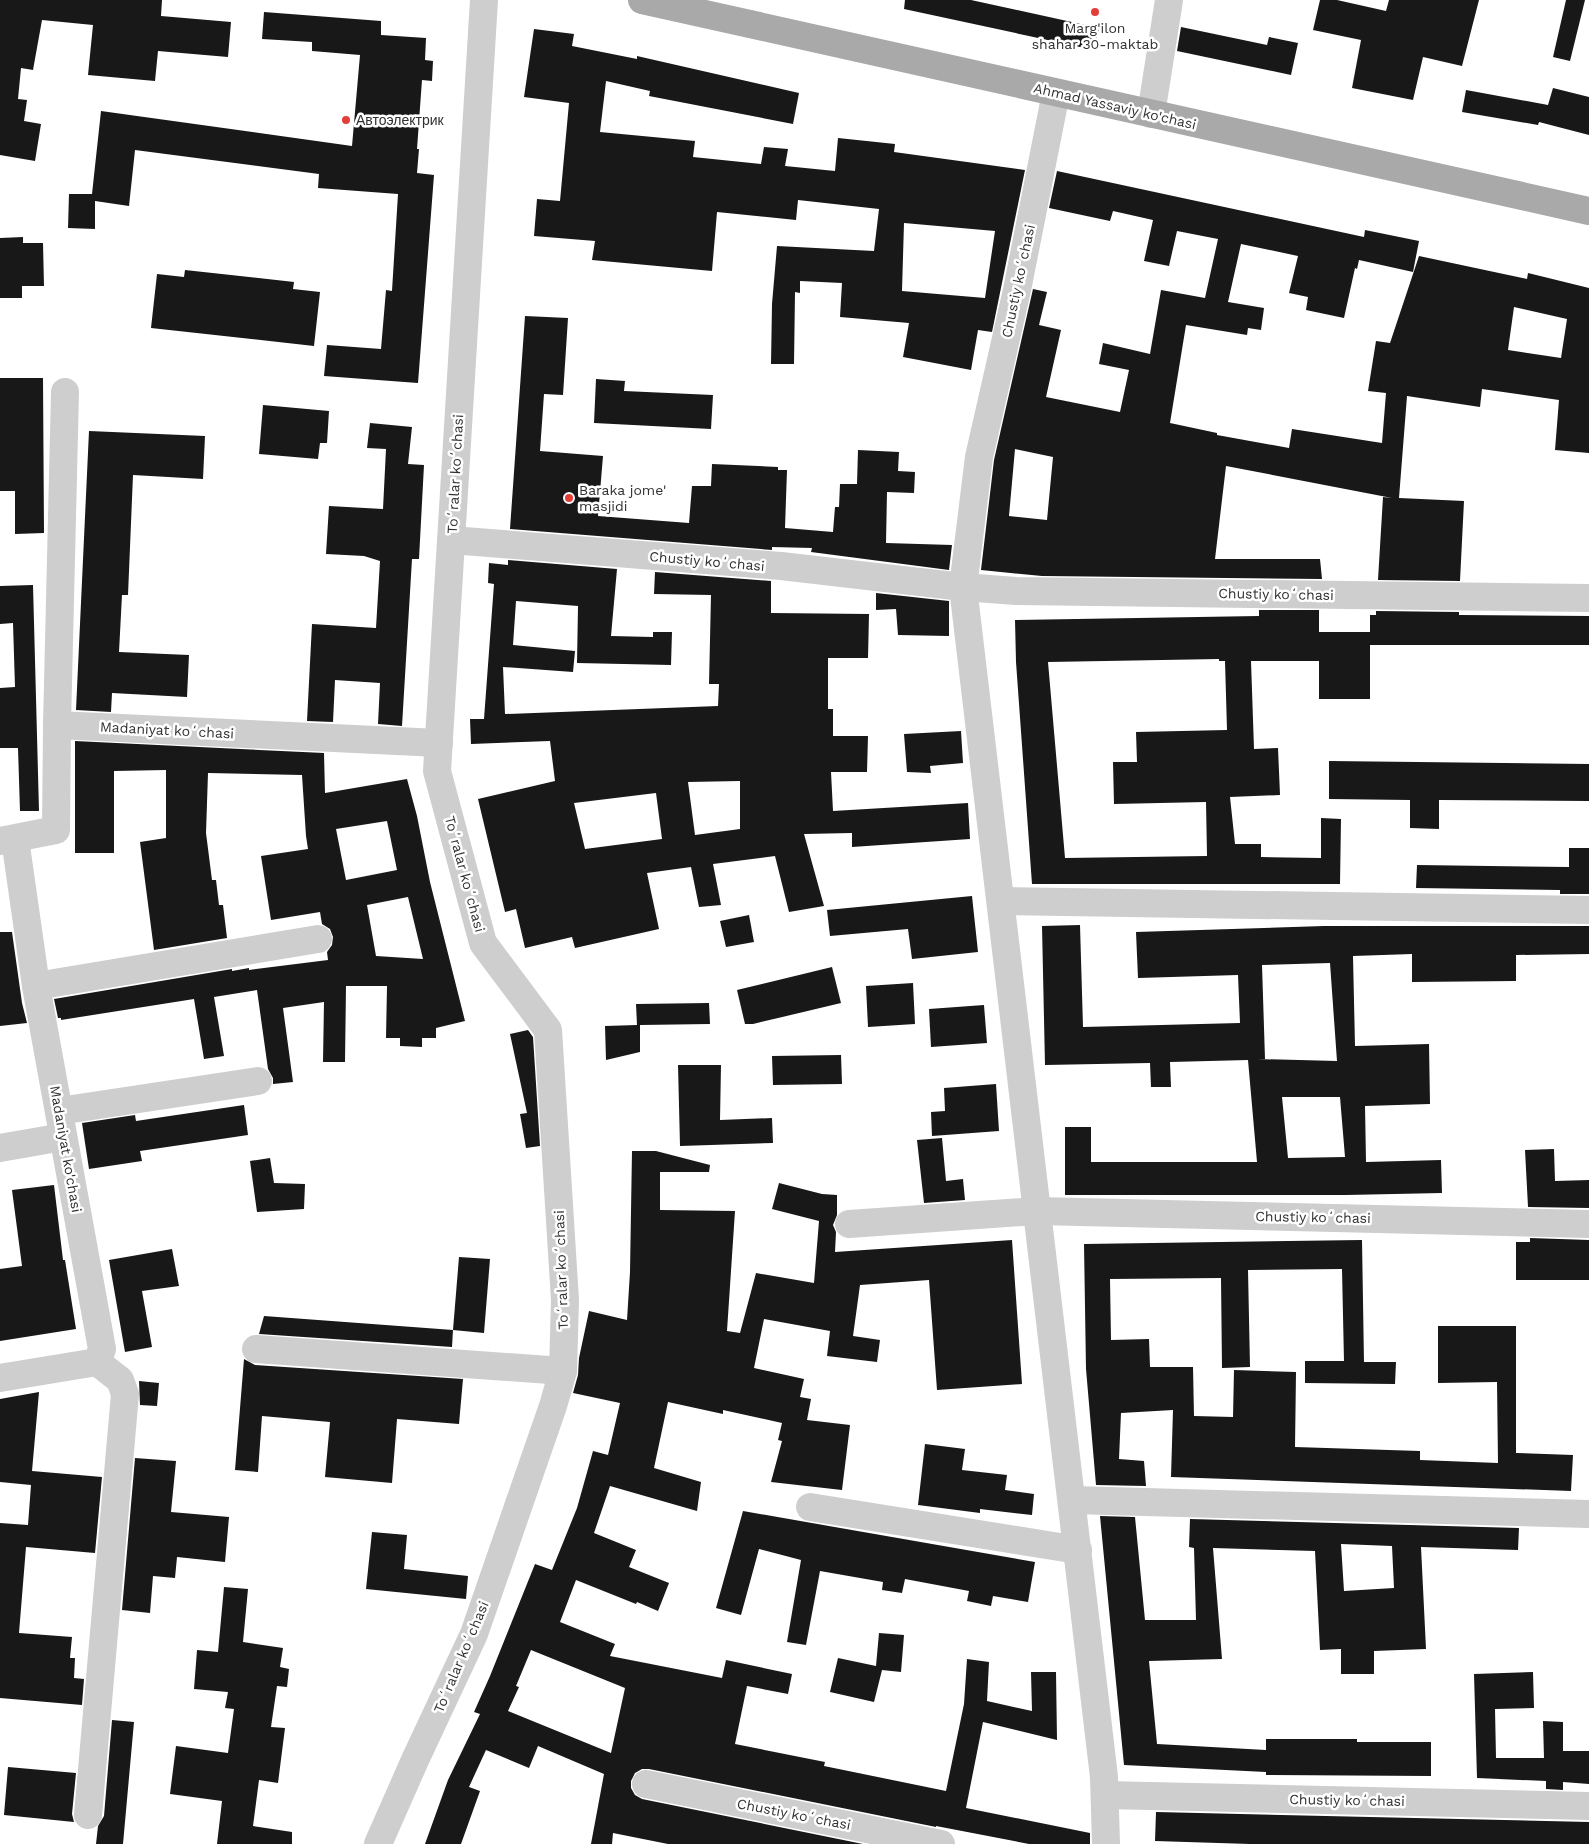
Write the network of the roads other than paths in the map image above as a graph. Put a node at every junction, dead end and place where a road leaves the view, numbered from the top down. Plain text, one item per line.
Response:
1 (484, 0) edge
2 (642, 0) edge
3 (1169, 0) edge
4 (1056, 93) junction
5 (1151, 114) junction
6 (1589, 211) edge
7 (65, 392) dead end
8 (451, 540) junction
9 (963, 587) junction
10 (1589, 598) edge
11 (57, 725) junction
12 (439, 743) junction
13 (7, 840) edge
14 (1001, 901) junction
15 (1589, 910) edge
16 (318, 939) dead end
17 (36, 986) junction
18 (258, 1081) dead end
19 (61, 1124) junction
20 (0, 1148) edge
21 (1037, 1210) junction
22 (849, 1224) dead end
23 (1589, 1224) edge
24 (256, 1349) dead end
25 (97, 1362) junction
26 (563, 1371) junction
27 (0, 1378) edge
28 (1072, 1500) junction
29 (810, 1507) dead end
30 (1589, 1514) edge
31 (1078, 1550) junction
32 (646, 1784) dead end
33 (1105, 1795) junction
34 (1589, 1806) edge
35 (88, 1815) dead end
36 (378, 1844) edge
37 (941, 1844) edge
38 (1106, 1844) edge

1 - 8 street, Toʻralar koʻchasi
2 - 4 main road, Ahmad Yassaviy ko'chasi
3 - 5 street
4 - 5 main road, Ahmad Yassaviy ko'chasi
4 - 9 street, Chustiy koʻchasi
5 - 6 main road, Ahmad Yassaviy ko'chasi
7 - 11 street
8 - 9 street, Chustiy koʻchasi
8 - 12 street, Toʻralar koʻchasi
9 - 10 street, Chustiy koʻchasi
9 - 14 street, Chustiy koʻchasi
11 - 12 street, Madaniyat koʻchasi
11 - 13 street
12 - 26 street, Toʻralar koʻchasi
13 - 17 street, Madaniyat ko'chasi
14 - 15 street
14 - 21 street, Chustiy koʻchasi
16 - 17 street
17 - 19 street, Madaniyat ko'chasi
18 - 19 street
19 - 20 street
19 - 25 street, Madaniyat ko'chasi
21 - 22 street, Chustiy koʻchasi
21 - 23 street, Chustiy koʻchasi
21 - 28 street, Chustiy koʻchasi
24 - 26 street
25 - 27 street
25 - 35 street
26 - 36 street, Toʻralar koʻchasi
28 - 30 street
28 - 31 street, Chustiy koʻchasi
29 - 31 street
31 - 33 street, Chustiy koʻchasi
32 - 37 street, Chustiy koʻchasi
33 - 34 street, Chustiy koʻchasi
33 - 38 street, Chustiy koʻchasi

